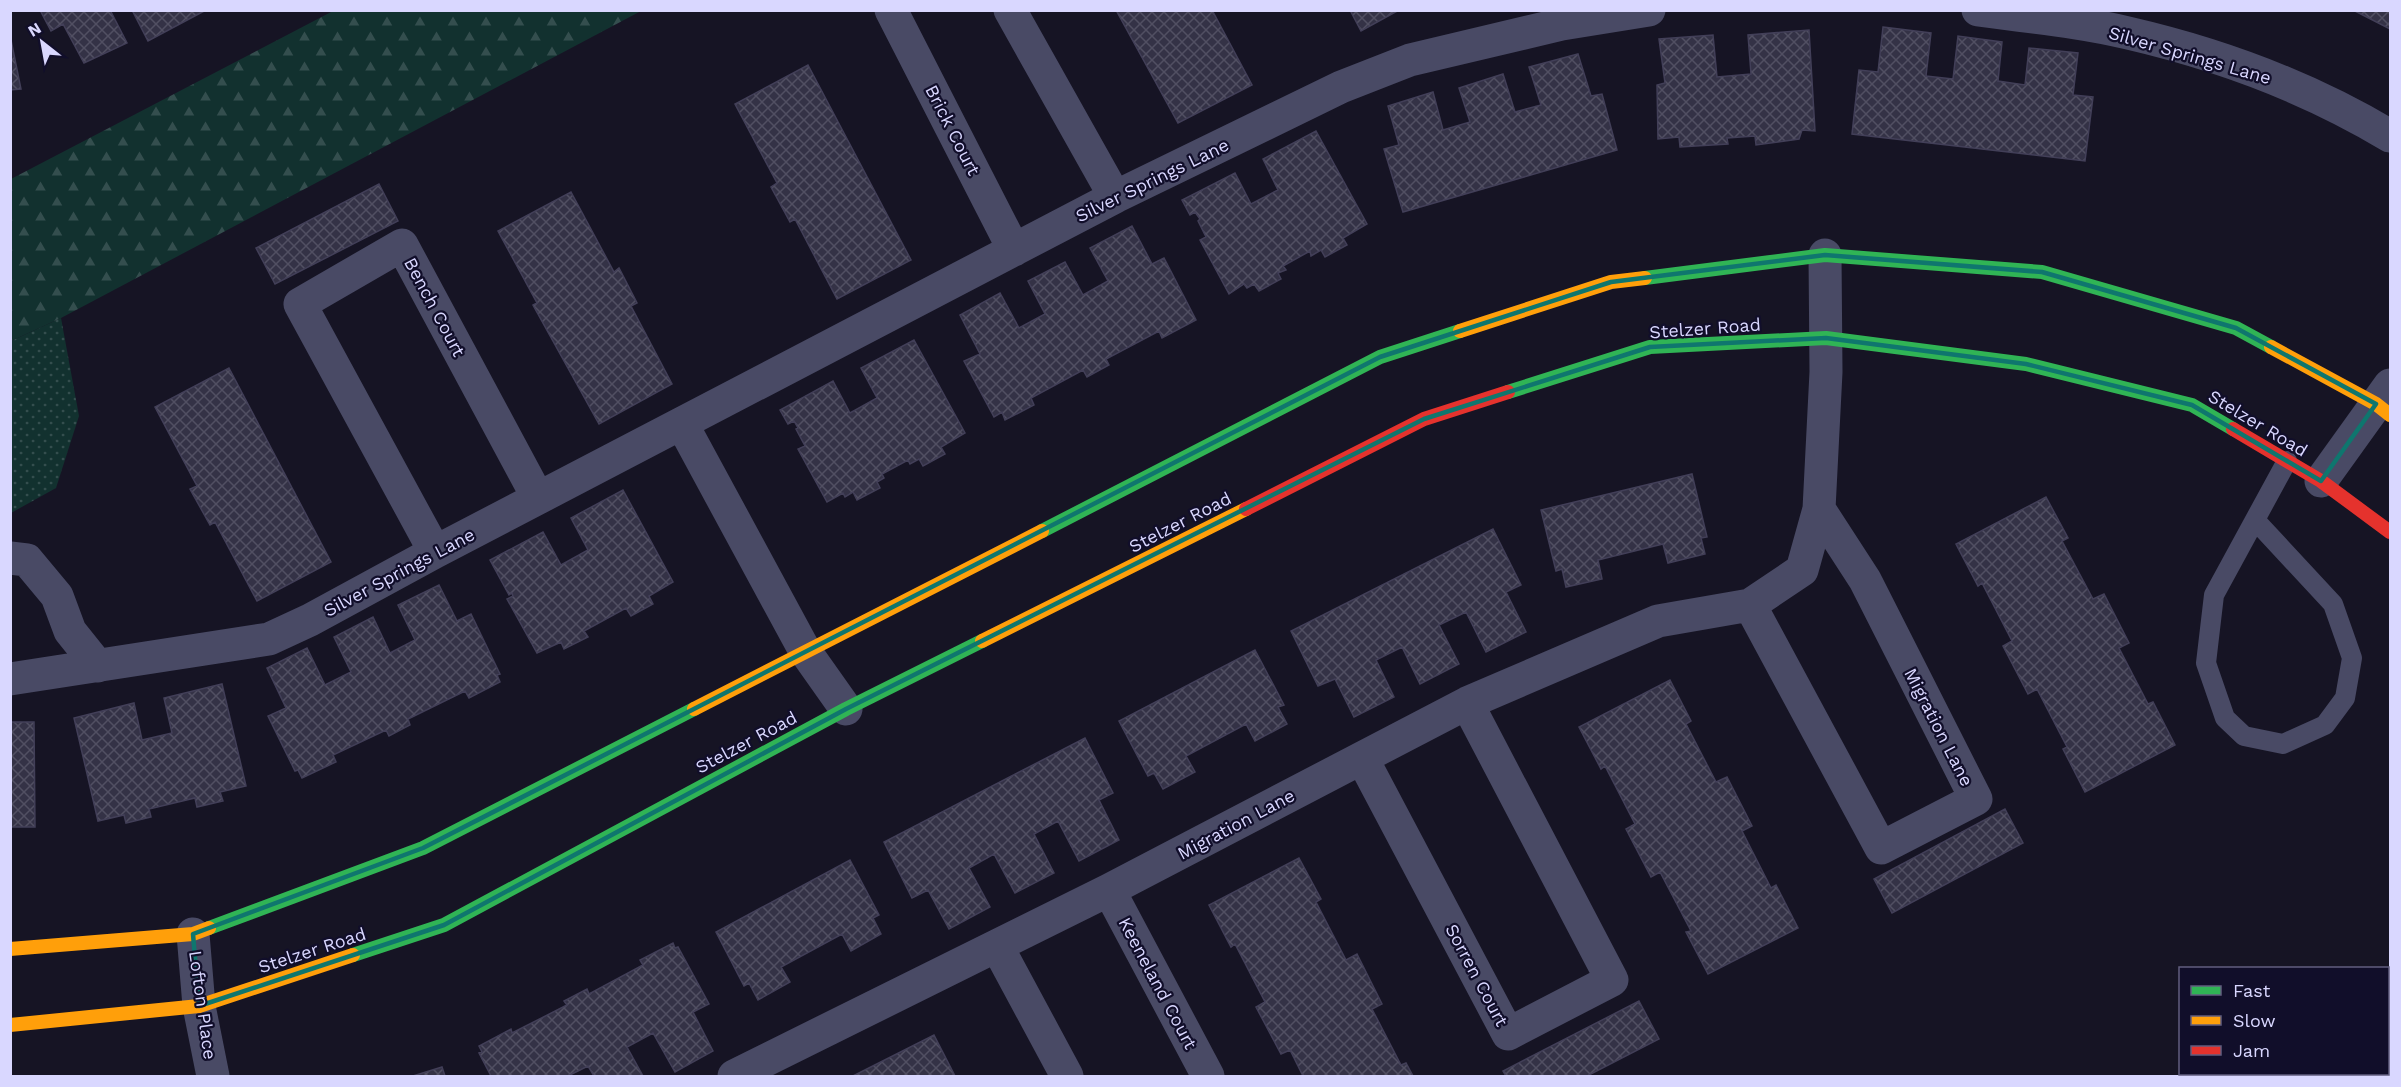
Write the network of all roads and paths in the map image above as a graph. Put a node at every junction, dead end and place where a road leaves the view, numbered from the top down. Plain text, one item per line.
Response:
1 (891, 10) edge
2 (1010, 10) edge
3 (1649, 10) edge
4 (1978, 10) edge
5 (1558, 17) edge
6 (2391, 136) edge
7 (1115, 197) junction
8 (1014, 250) junction
9 (1825, 255) junction
10 (1826, 338) junction
11 (2386, 401) edge
12 (682, 424) junction
13 (2287, 461) junction
14 (2321, 481) junction
15 (538, 498) junction
16 (1819, 509) junction
17 (2255, 520) junction
18 (2391, 532) edge
19 (435, 552) junction
20 (10, 558) edge
21 (1749, 605) junction
22 (805, 651) junction
23 (98, 666) junction
24 (10, 679) edge
25 (1467, 703) junction
26 (846, 709) junction
27 (1362, 758) junction
28 (1108, 890) junction
29 (193, 934) junction
30 (997, 946) junction
31 (10, 949) edge
32 (199, 1006) junction
33 (10, 1025) edge
34 (741, 1075) edge
35 (213, 1077) edge
36 (1067, 1077) edge
37 (1208, 1077) edge

1 - 8 street, Brick Court
2 - 7 street
3 - 5 street, Silver Springs Lane
4 - 6 street, Silver Springs Lane
5 - 7 street, Silver Springs Lane
7 - 8 street, Silver Springs Lane
8 - 12 street, Silver Springs Lane
9 - 10 street, Migration Lane
9 - 11 main road
9 - 22 main road
10 - 13 main road, Stelzer Road
10 - 16 street, Migration Lane
10 - 26 main road, Stelzer Road
11 - 14 street
12 - 15 street, Silver Springs Lane
12 - 22 street
13 - 14 main road, Stelzer Road
13 - 17 lane
14 - 18 main road, Stelzer Road
15 - 19 street, Silver Springs Lane
15 - 19 street, Bench Court
16 - 21 street, Migration Lane
16 - 21 street, Migration Lane
17 - 17 lane
19 - 23 street, Silver Springs Lane
20 - 23 street
21 - 25 street, Migration Lane
22 - 26 street
22 - 29 main road
23 - 24 street, Silver Springs Lane
25 - 27 street, Migration Lane
25 - 27 street, Sorren Court
26 - 32 main road, Stelzer Road
27 - 28 street, Migration Lane
28 - 30 street, Migration Lane
28 - 37 street, Keeneland Court
29 - 31 main road
29 - 32 street, Lofton Place
30 - 34 street, Migration Lane
30 - 36 street
32 - 33 main road, Stelzer Road
32 - 35 street, Lofton Place

